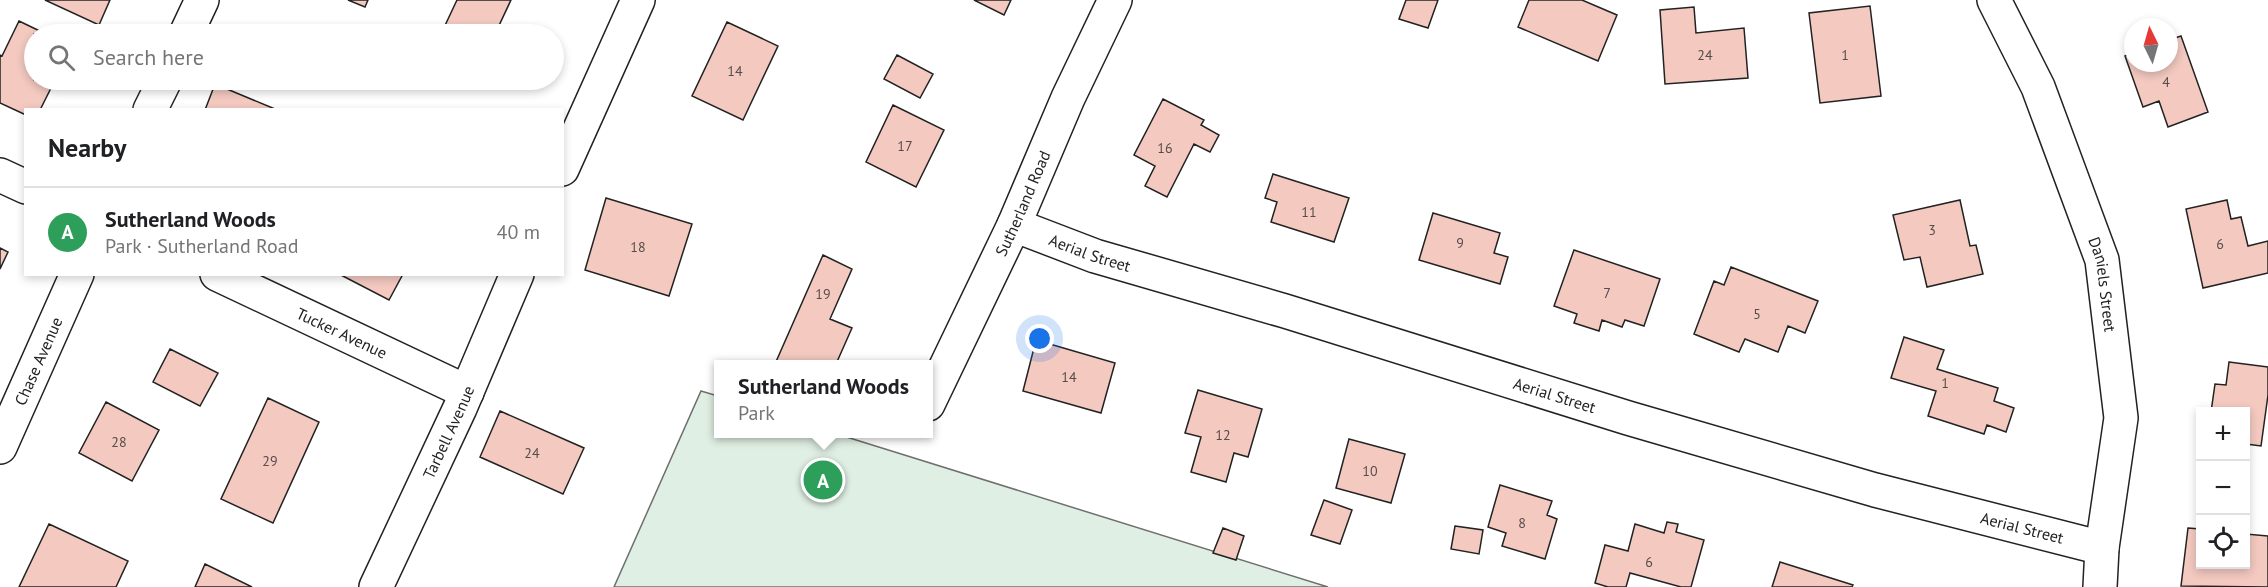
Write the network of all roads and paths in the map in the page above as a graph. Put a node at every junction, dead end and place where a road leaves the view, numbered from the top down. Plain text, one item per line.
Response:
1 (202, 0) edge
2 (638, 0) edge
3 (1115, 0) edge
4 (1994, 0) edge
5 (191, 24) edge
6 (160, 90) edge
7 (151, 108) edge
8 (564, 165) edge
9 (0, 175) edge
10 (24, 186) edge
11 (1014, 225) junction
12 (76, 276) edge
13 (221, 276) edge
14 (517, 276) edge
15 (467, 393) junction
16 (933, 394) edge
17 (0, 447) edge
18 (2102, 548) junction
19 (376, 587) edge
20 (2100, 587) edge

1 - 5 street
2 - 8 street
3 - 11 street, Sutherland Road
4 - 18 street, Daniels Street
6 - 7 street
9 - 10 street
11 - 16 street, Sutherland Road
11 - 18 street, Aerial Street
12 - 17 street, Chase Avenue
13 - 15 street, Tucker Avenue
14 - 15 street, Tarbell Avenue
15 - 19 street, Tarbell Avenue
18 - 20 street, Daniels Street

